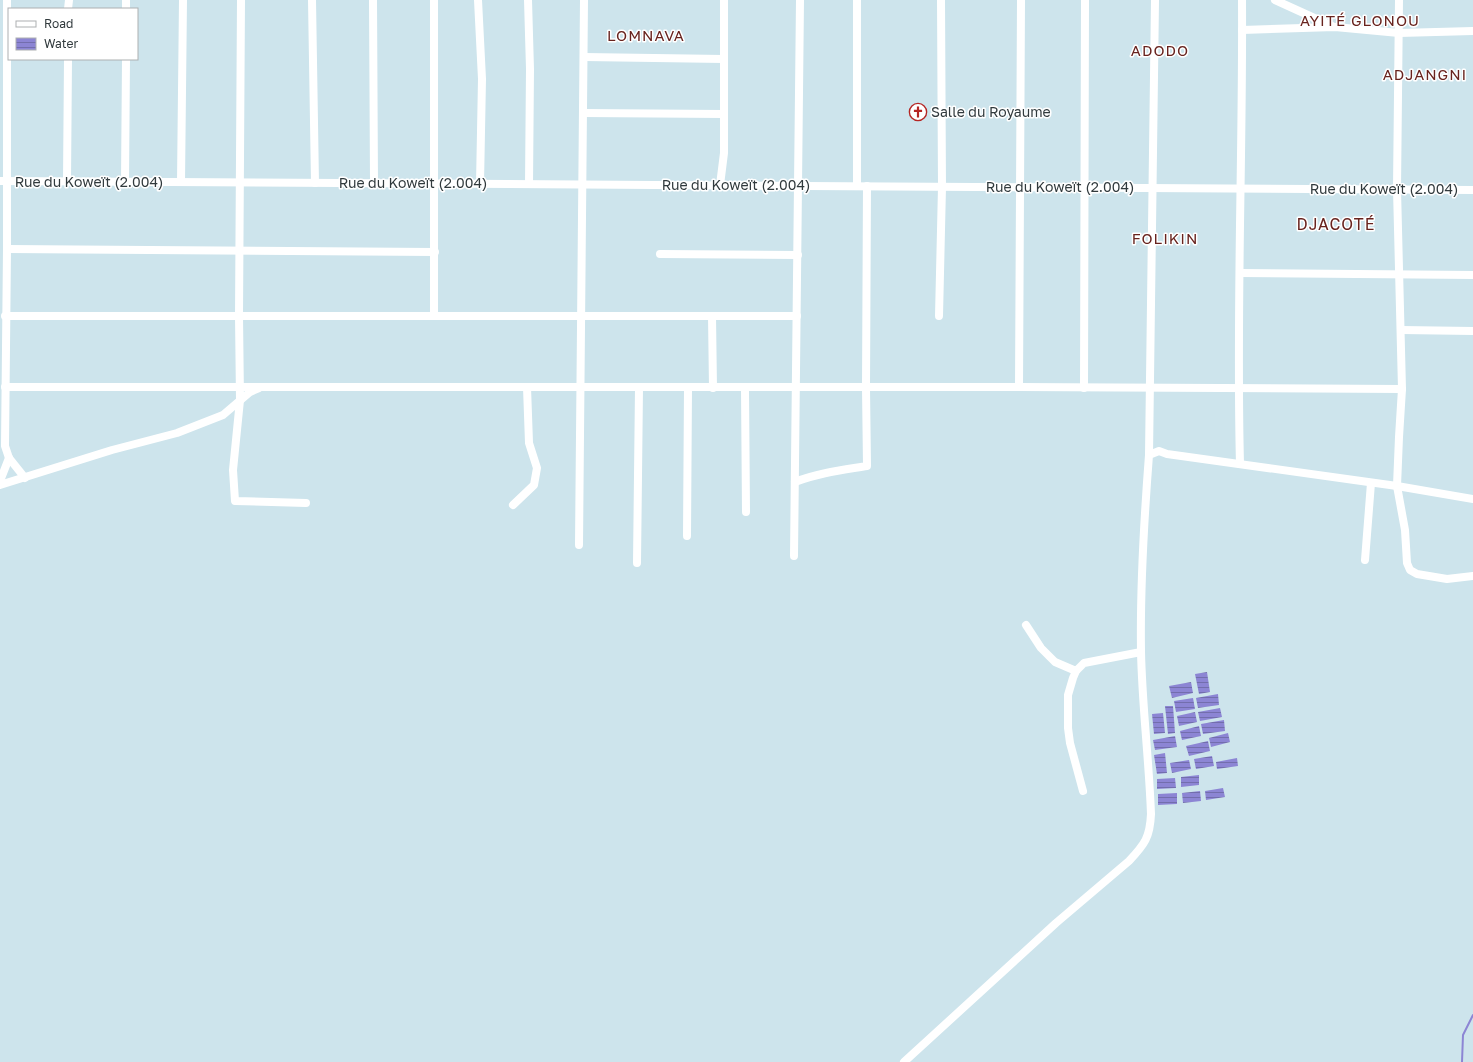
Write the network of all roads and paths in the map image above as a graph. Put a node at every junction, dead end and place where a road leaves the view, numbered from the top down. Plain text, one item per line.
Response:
1 (7, 0) edge
2 (183, 0) edge
3 (241, 0) edge
4 (312, 0) edge
5 (373, 0) edge
6 (434, 0) edge
7 (478, 0) edge
8 (528, 0) edge
9 (584, 0) edge
10 (724, 0) edge
11 (800, 0) edge
12 (857, 0) edge
13 (941, 0) edge
14 (1021, 0) edge
15 (1085, 0) edge
16 (1155, 0) edge
17 (1242, 0) edge
18 (1275, 0) edge
19 (1399, 0) edge
20 (1335, 27) junction
21 (1242, 30) junction
22 (1473, 31) edge
23 (1400, 33) junction
24 (584, 57) junction
25 (724, 59) junction
26 (68, 60) edge
27 (126, 60) edge
28 (3, 63) edge
29 (583, 113) junction
30 (724, 114) junction
31 (3, 119) edge
32 (3, 181) edge
33 (67, 181) junction
34 (125, 182) junction
35 (181, 182) junction
36 (240, 182) junction
37 (315, 183) junction
38 (374, 183) junction
39 (434, 184) junction
40 (480, 184) junction
41 (529, 184) junction
42 (582, 184) junction
43 (720, 185) junction
44 (798, 186) junction
45 (857, 186) junction
46 (867, 186) junction
47 (942, 186) junction
48 (1020, 187) junction
49 (1084, 187) junction
50 (1153, 188) junction
51 (1242, 188) junction
52 (1397, 189) junction
53 (1473, 190) edge
54 (7, 250) junction
55 (240, 251) junction
56 (434, 252) junction
57 (660, 254) dead end
58 (798, 255) junction
59 (1240, 273) junction
60 (1400, 274) junction
61 (1473, 275) edge
62 (5, 316) junction
63 (239, 316) junction
64 (434, 316) junction
65 (581, 316) junction
66 (712, 316) junction
67 (797, 316) junction
68 (939, 316) dead end
69 (1401, 330) junction
70 (1473, 331) edge
71 (5, 387) junction
72 (239, 387) junction
73 (260, 387) junction
74 (1019, 387) junction
75 (527, 388) junction
76 (581, 388) junction
77 (639, 388) junction
78 (688, 388) junction
79 (713, 388) junction
80 (745, 388) junction
81 (796, 388) junction
82 (866, 388) junction
83 (1084, 388) junction
84 (1151, 389) junction
85 (1238, 389) junction
86 (1402, 389) junction
87 (240, 400) junction
88 (1149, 454) junction
89 (9, 458) junction
90 (1240, 464) junction
91 (25, 478) junction
92 (0, 481) edge
93 (795, 482) junction
94 (1371, 483) junction
95 (0, 485) edge
96 (1397, 486) junction
97 (1473, 499) edge
98 (306, 503) dead end
99 (513, 505) dead end
100 (746, 512) dead end
101 (687, 536) dead end
102 (579, 545) dead end
103 (794, 556) dead end
104 (1365, 560) dead end
105 (638, 563) dead end
106 (1473, 576) edge
107 (1026, 624) dead end
108 (1141, 652) junction
109 (1076, 671) junction
110 (1083, 791) dead end
111 (904, 1062) edge

1 - 28 street
2 - 35 street
3 - 36 street
4 - 37 street
5 - 38 street
6 - 39 street
7 - 40 street
8 - 41 street
9 - 24 street
10 - 25 street
11 - 44 street
12 - 45 street
13 - 47 street
14 - 48 street
15 - 49 street
16 - 50 street
17 - 21 street
18 - 20 street
19 - 23 street
20 - 21 street
20 - 23 street
21 - 51 street
22 - 23 street
23 - 52 street
24 - 25 street
24 - 29 street
25 - 30 street
26 - 33 street
27 - 34 street
28 - 31 street
29 - 30 street
29 - 42 street
30 - 43 street
31 - 32 street
32 - 33 street, Rue du Koweït (2.004)
32 - 54 street
33 - 34 street, Rue du Koweït (2.004)
34 - 35 street, Rue du Koweït (2.004)
35 - 36 street, Rue du Koweït (2.004)
36 - 37 street, Rue du Koweït (2.004)
36 - 55 street
37 - 38 street, Rue du Koweït (2.004)
38 - 39 street, Rue du Koweït (2.004)
39 - 40 street, Rue du Koweït (2.004)
39 - 56 street
40 - 41 street, Rue du Koweït (2.004)
41 - 42 street, Rue du Koweït (2.004)
42 - 43 street, Rue du Koweït (2.004)
42 - 65 street
43 - 44 street, Rue du Koweït (2.004)
44 - 45 street, Rue du Koweït (2.004)
44 - 58 street
45 - 46 street, Rue du Koweït (2.004)
46 - 47 street, Rue du Koweït (2.004)
46 - 82 street
47 - 48 street, Rue du Koweït (2.004)
47 - 68 street
48 - 49 street, Rue du Koweït (2.004)
48 - 74 street
49 - 50 street, Rue du Koweït (2.004)
49 - 83 street
50 - 51 street, Rue du Koweït (2.004)
50 - 84 street
51 - 52 street, Rue du Koweït (2.004)
51 - 59 street
52 - 53 street, Rue du Koweït (2.004)
52 - 60 street
54 - 55 street
54 - 62 street
55 - 56 street
55 - 63 street
56 - 64 street
57 - 58 street
58 - 67 street
59 - 60 street
59 - 85 street
60 - 61 street
60 - 69 street
62 - 63 street
62 - 71 street
63 - 64 street
63 - 72 street
64 - 65 street
65 - 66 street
65 - 76 street
66 - 67 street
66 - 79 street
67 - 81 street
69 - 70 street
69 - 86 street
71 - 72 street
71 - 89 street
72 - 73 street
72 - 87 street
73 - 75 street
73 - 87 street
74 - 82 street
74 - 83 street
75 - 76 street
75 - 99 street
76 - 77 street
76 - 102 street
77 - 78 street
77 - 105 street
78 - 79 street
78 - 101 street
79 - 80 street
80 - 81 street
80 - 100 street
81 - 82 street
81 - 93 street
82 - 93 street
83 - 84 street
84 - 85 street
84 - 88 street
85 - 86 street
85 - 90 street
86 - 96 street
87 - 91 street
87 - 98 street
88 - 90 street
88 - 108 street
89 - 91 street
89 - 92 street
90 - 94 street
91 - 95 street
93 - 103 street
94 - 96 street
94 - 104 street
96 - 97 street
96 - 106 street
107 - 109 street
108 - 109 street
108 - 111 street
109 - 110 street

